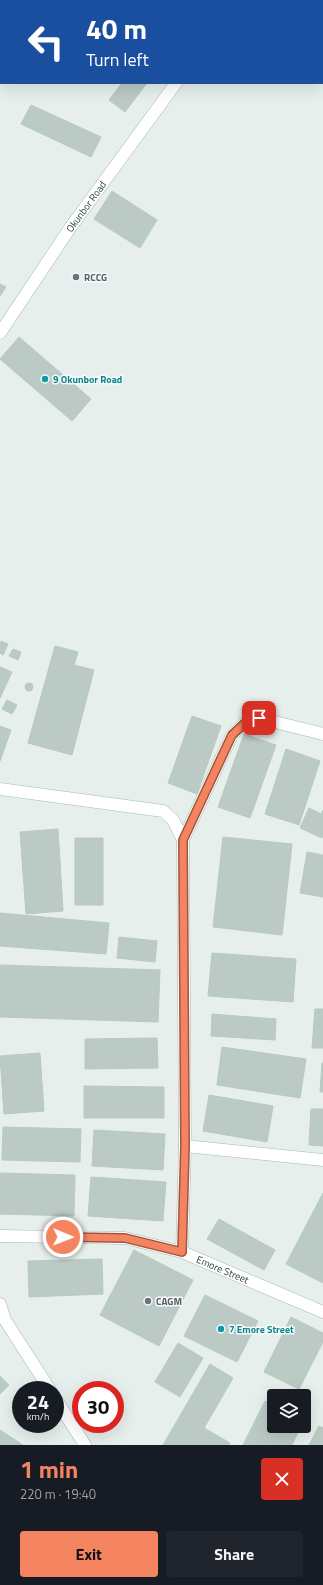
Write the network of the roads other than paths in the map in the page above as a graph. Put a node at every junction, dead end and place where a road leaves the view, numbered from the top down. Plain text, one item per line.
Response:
1 (175, 84) edge
2 (0, 333) edge
3 (323, 734) edge
4 (0, 789) edge
5 (183, 840) junction
6 (185, 1146) junction
7 (323, 1160) edge
8 (0, 1236) edge
9 (182, 1252) junction
10 (0, 1304) edge
11 (323, 1312) edge
12 (44, 1381) edge
13 (64, 1412) edge
14 (85, 1445) edge

1 - 2 street, Okunbor Road
3 - 5 street
4 - 5 street
5 - 6 street
6 - 7 street
6 - 9 street
8 - 9 street, Emore Street
9 - 11 street, Emore Street
10 - 12 street
13 - 14 street

